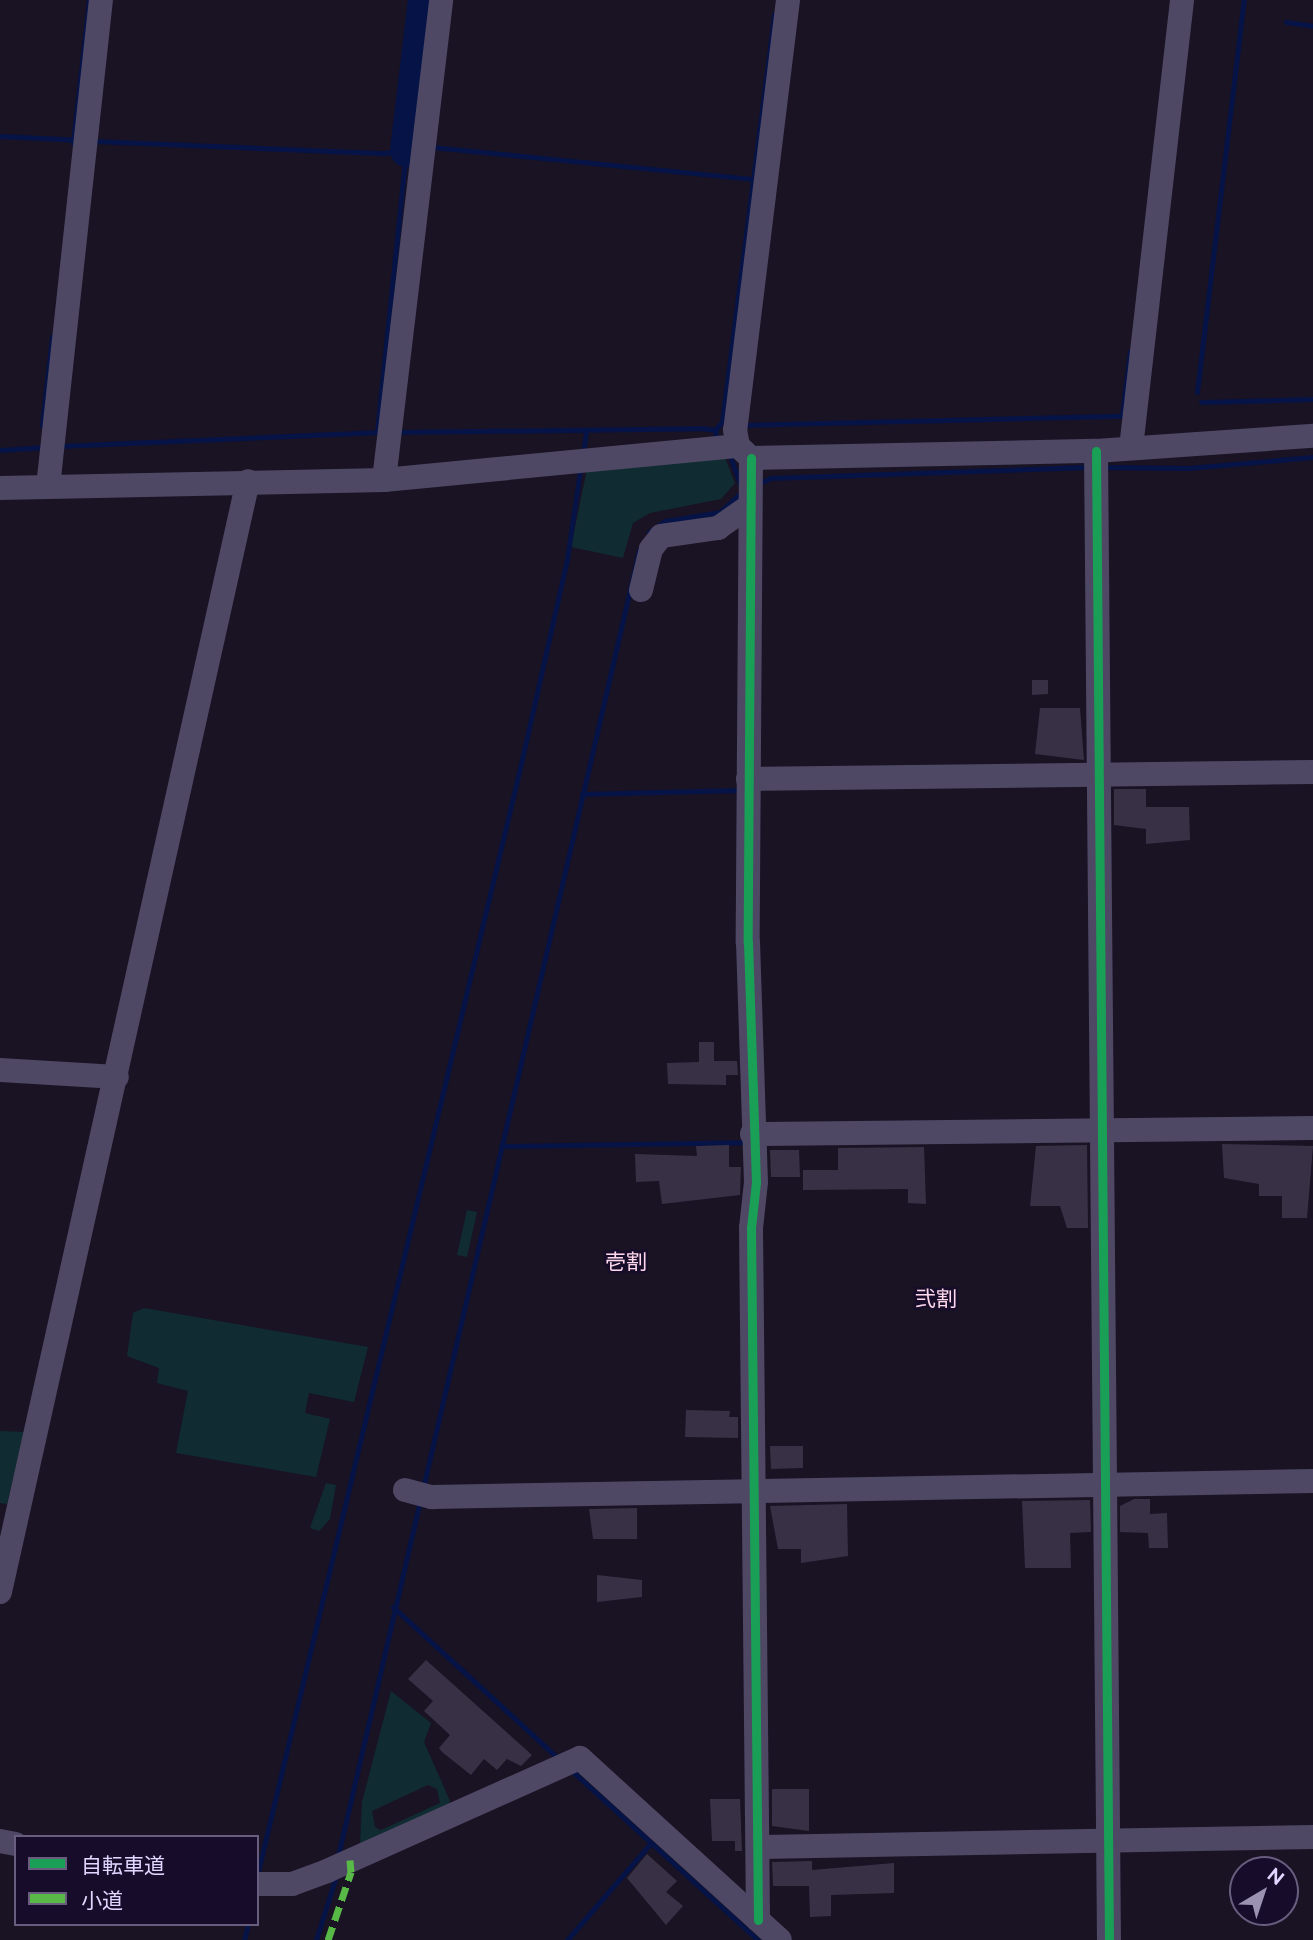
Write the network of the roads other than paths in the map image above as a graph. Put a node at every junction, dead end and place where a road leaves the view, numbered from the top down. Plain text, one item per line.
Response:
1 (101, 0) edge
2 (441, 0) edge
3 (788, 0) edge
4 (1182, 0) edge
5 (1313, 436) edge
6 (1131, 447) junction
7 (1096, 462) junction
8 (744, 463) junction
9 (384, 480) junction
10 (48, 487) junction
11 (247, 487) junction
12 (0, 488) edge
13 (641, 590) dead end
14 (1313, 772) edge
15 (1100, 778) junction
16 (753, 780) junction
17 (0, 1070) edge
18 (109, 1077) junction
19 (1313, 1128) edge
20 (1103, 1130) junction
21 (760, 1134) junction
22 (1313, 1481) edge
23 (757, 1489) junction
24 (1102, 1489) junction
25 (416, 1493) dead end
26 (0, 1591) edge
27 (1313, 1837) edge
28 (1110, 1844) junction
29 (765, 1847) junction
30 (259, 1884) edge
31 (758, 1920) junction
32 (780, 1940) edge
33 (1109, 1940) edge

1 - 10 street
2 - 9 street
3 - 8 street
4 - 6 street
5 - 6 street
6 - 7 street
7 - 8 street
7 - 15 street
8 - 9 street
8 - 13 street
8 - 16 street
9 - 11 street
10 - 11 street
10 - 12 street
11 - 18 street
14 - 15 street
15 - 16 street
15 - 20 street
16 - 21 street
17 - 18 street
18 - 26 street
19 - 20 street
20 - 21 street
20 - 24 street
21 - 23 street
22 - 24 street
23 - 24 street
23 - 25 street
23 - 29 street
24 - 28 street
27 - 28 street
28 - 29 street
28 - 33 street
29 - 31 street
30 - 31 street
31 - 32 street

